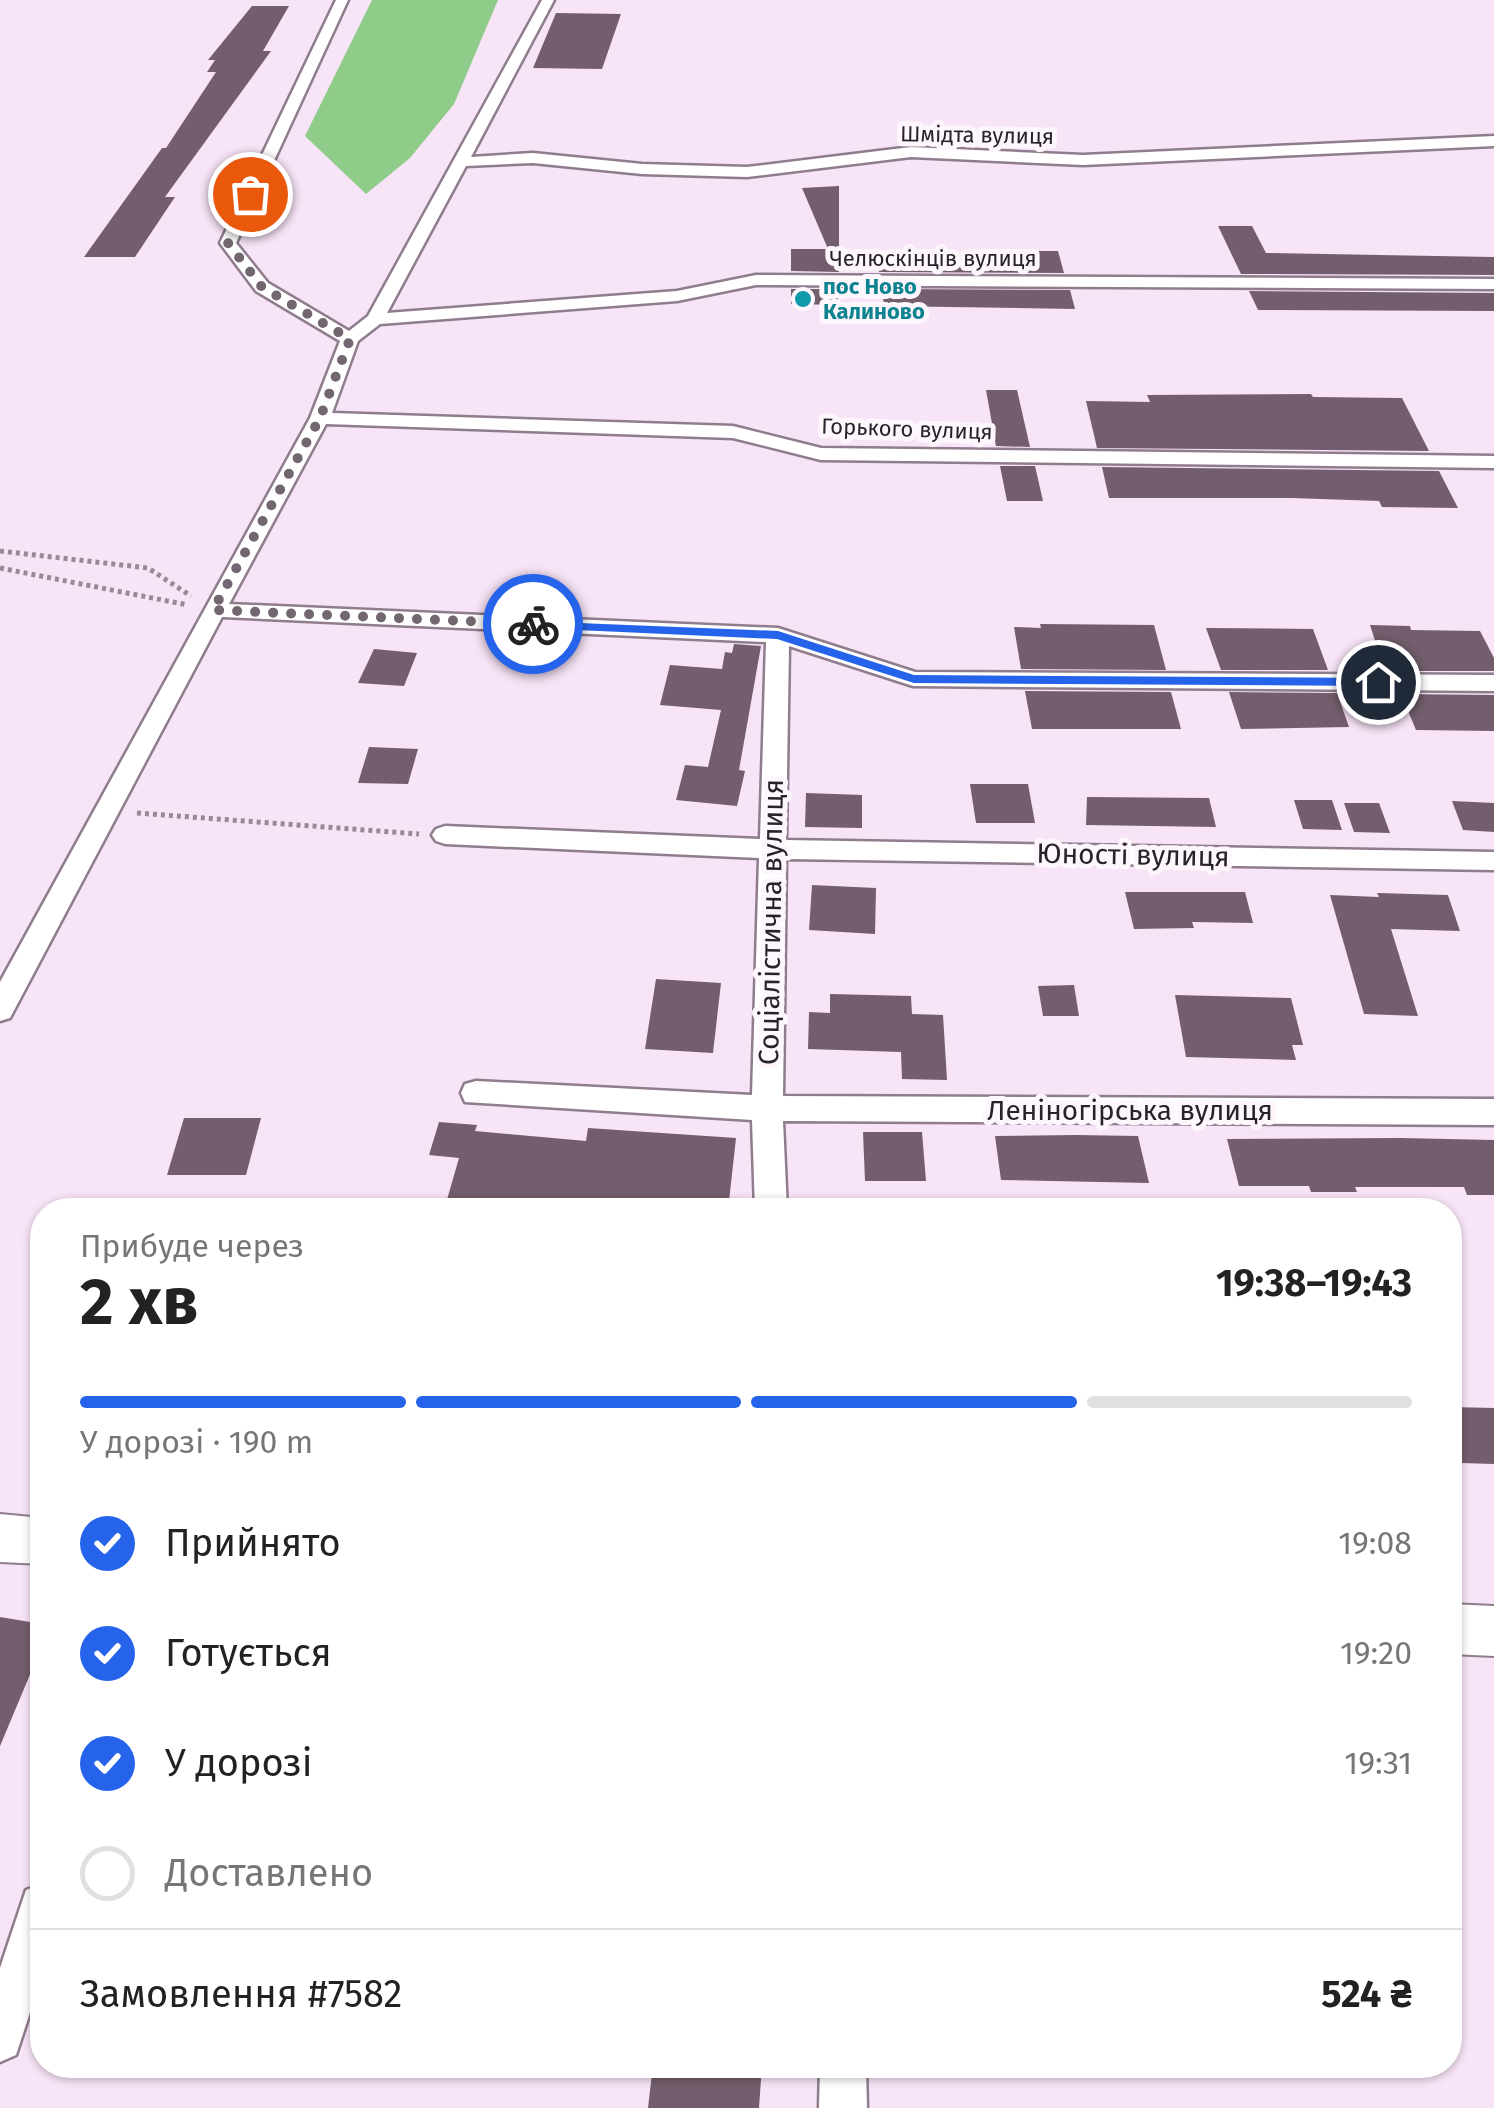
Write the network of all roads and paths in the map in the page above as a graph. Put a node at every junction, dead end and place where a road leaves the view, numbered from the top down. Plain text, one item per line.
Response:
1 (342, 0) edge
2 (548, 0) edge
3 (1494, 141) edge
4 (461, 162) junction
5 (1494, 284) edge
6 (375, 319) junction
7 (350, 339) junction
8 (320, 418) junction
9 (1494, 462) edge
10 (0, 550) edge
11 (0, 568) edge
12 (213, 610) junction
13 (778, 635) junction
14 (1494, 683) edge
15 (104, 810) junction
16 (445, 836) joint
17 (773, 850) junction
18 (1494, 861) edge
19 (0, 1010) edge
20 (476, 1093) dead end
21 (767, 1108) junction
22 (1494, 1112) edge
23 (771, 1198) edge
24 (0, 1538) edge
25 (30, 1539) edge
26 (1462, 1630) edge
27 (1494, 1631) edge
28 (30, 1944) edge
29 (0, 2039) edge
30 (843, 2078) edge
31 (843, 2108) edge

1 - 7 street
2 - 4 street
3 - 4 street, Шмідта вулиця
4 - 6 street
5 - 6 street, Челюскінців вулиця
6 - 7 street
7 - 8 street
8 - 9 street, Горького вулиця
8 - 12 street
10 - 12 path
11 - 12 path
12 - 13 street
12 - 15 street
13 - 14 street
13 - 17 street, Соціалістична вулиця
15 - 16 path
15 - 19 street
16 - 17 street, Юності вулиця
17 - 18 street, Юності вулиця
17 - 21 street, Соціалістична вулиця
20 - 21 street, Леніногірська вулиця
21 - 22 street, Леніногірська вулиця
21 - 23 street, Соціалістична вулиця
24 - 25 street
26 - 27 street
28 - 29 street
30 - 31 street

